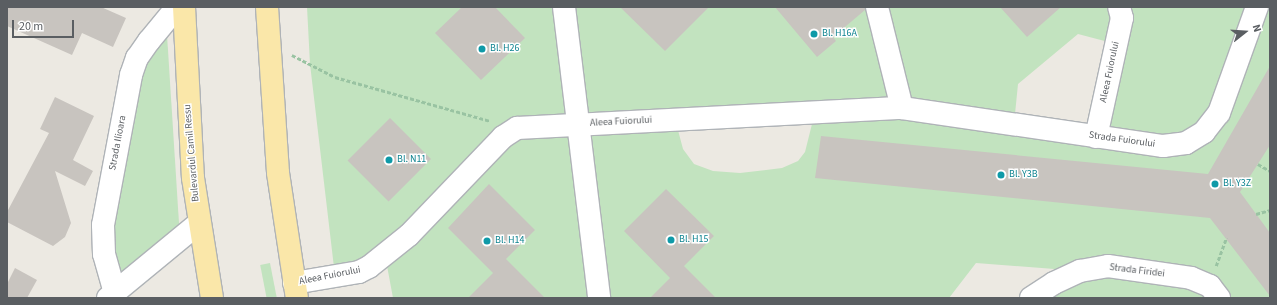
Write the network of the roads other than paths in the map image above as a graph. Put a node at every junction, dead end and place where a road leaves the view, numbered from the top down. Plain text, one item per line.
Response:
1 (177, 7) edge
2 (184, 7) edge
3 (267, 7) edge
4 (564, 7) edge
5 (877, 7) edge
6 (1119, 7) edge
7 (1257, 7) edge
8 (902, 108) junction
9 (576, 124) junction
10 (1096, 137) junction
11 (199, 223) junction
12 (295, 290) edge
13 (1214, 292) edge
14 (112, 295) edge
15 (212, 298) edge
16 (599, 298) edge
17 (1031, 298) edge

1 - 14 street, Strada Ilioara
2 - 11 main road, Bulevardul Camil Ressu
3 - 12 main road
4 - 9 street
5 - 8 street
6 - 10 street, Aleea Fuiorului
7 - 10 street, Strada Fuiorului
8 - 9 street, Aleea Fuiorului
8 - 10 street, Strada Fuiorului
9 - 12 street, Aleea Fuiorului
9 - 16 street
11 - 14 street, Strada Ilioara
11 - 15 main road, Bulevardul Camil Ressu
13 - 17 street, Strada Firidei

